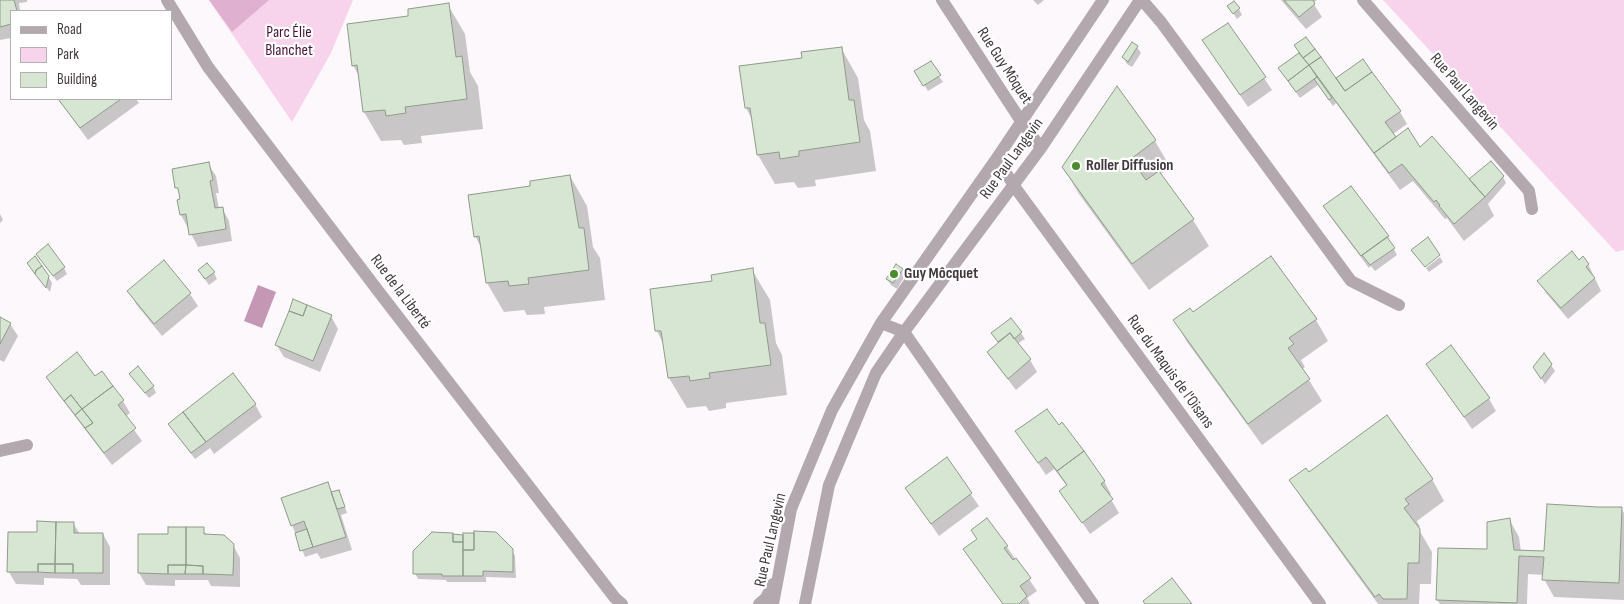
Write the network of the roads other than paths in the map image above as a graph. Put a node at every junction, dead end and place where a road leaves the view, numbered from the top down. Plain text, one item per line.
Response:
1 (167, 0) edge
2 (942, 0) edge
3 (1102, 0) edge
4 (1141, 0) edge
5 (1363, 0) edge
6 (1021, 121) junction
7 (1041, 148) junction
8 (997, 158) junction
9 (1014, 186) junction
10 (1532, 209) dead end
11 (1398, 305) dead end
12 (881, 323) junction
13 (904, 332) junction
14 (27, 444) dead end
15 (0, 452) edge
16 (780, 570) junction
17 (618, 602) edge
18 (759, 604) edge
19 (773, 604) edge
20 (806, 604) edge
21 (1093, 604) edge
22 (1320, 604) edge

1 - 17 street, Rue de la Liberté
2 - 6 street, Rue Guy Môquet
3 - 6 street, Rue Paul Langevin
4 - 7 street, Rue Paul Langevin
4 - 11 street, Rue Paul Langevin
5 - 10 street, Rue Paul Langevin
6 - 7 street, Rue Guy Môquet
6 - 8 street, Rue Paul Langevin
7 - 9 street, Rue Paul Langevin
8 - 9 street, Rue du Maquis de l'Oisans
8 - 12 street, Rue Paul Langevin
9 - 13 street, Rue Paul Langevin
9 - 22 street, Rue du Maquis de l'Oisans
12 - 13 street
12 - 16 street, Rue Paul Langevin
13 - 20 street, Rue Paul Langevin
13 - 21 street
14 - 15 street
16 - 18 street
16 - 19 street, Rue Paul Langevin

